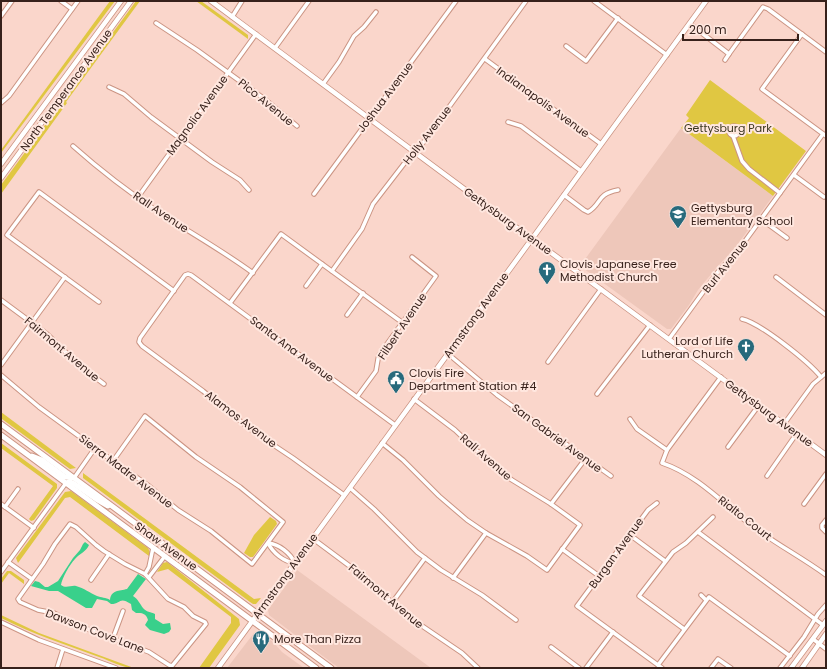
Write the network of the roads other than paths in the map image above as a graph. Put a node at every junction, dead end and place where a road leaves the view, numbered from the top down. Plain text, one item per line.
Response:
1 (12, 1) edge
2 (61, 1) edge
3 (78, 1) edge
4 (121, 1) edge
5 (131, 1) edge
6 (211, 1) edge
7 (242, 1) edge
8 (309, 1) edge
9 (456, 1) edge
10 (526, 1) edge
11 (594, 1) edge
12 (706, 1) edge
13 (72, 9) junction
14 (376, 12) dead end
15 (1, 16) edge
16 (232, 17) junction
17 (618, 18) junction
18 (156, 23) dead end
19 (690, 24) junction
20 (256, 34) junction
21 (802, 34) junction
22 (566, 46) dead end
23 (275, 48) junction
24 (826, 52) edge
25 (729, 54) junction
26 (667, 55) junction
27 (485, 59) junction
28 (725, 60) dead end
29 (228, 72) junction
30 (323, 84) junction
31 (109, 87) dead end
32 (1, 103) edge
33 (370, 118) junction
34 (508, 122) dead end
35 (296, 126) dead end
36 (825, 135) edge
37 (733, 136) dead end
38 (180, 138) junction
39 (601, 144) junction
40 (73, 146) dead end
41 (415, 152) junction
42 (1, 164) edge
43 (581, 171) junction
44 (794, 174) junction
45 (1, 178) edge
46 (249, 190) dead end
47 (618, 190) dead end
48 (780, 193) junction
49 (314, 194) dead end
50 (564, 195) junction
51 (138, 197) junction
52 (824, 197) dead end
53 (761, 219) junction
54 (532, 238) junction
55 (787, 238) dead end
56 (412, 257) dead end
57 (322, 264) junction
58 (332, 271) junction
59 (252, 273) junction
60 (65, 277) junction
61 (776, 277) dead end
62 (306, 286) dead end
63 (601, 289) junction
64 (174, 290) junction
65 (363, 293) junction
66 (1, 300) edge
67 (99, 302) dead end
68 (230, 303) junction
69 (347, 315) dead end
70 (826, 315) edge
71 (742, 319) dead end
72 (32, 322) junction
73 (403, 323) junction
74 (650, 325) junction
75 (669, 339) junction
76 (447, 353) junction
77 (548, 362) dead end
78 (1, 364) edge
79 (826, 373) edge
80 (1, 375) edge
81 (721, 377) junction
82 (821, 377) junction
83 (104, 384) dead end
84 (597, 394) dead end
85 (357, 398) junction
86 (414, 399) junction
87 (759, 405) junction
88 (630, 419) dead end
89 (1, 424) edge
90 (784, 424) junction
91 (395, 425) junction
92 (797, 433) junction
93 (1, 435) edge
94 (382, 443) junction
95 (728, 447) dead end
96 (95, 448) junction
97 (667, 450) junction
98 (22, 451) junction
99 (826, 454) edge
100 (586, 458) junction
101 (113, 461) junction
102 (826, 474) edge
103 (611, 476) dead end
104 (767, 476) dead end
105 (74, 478) junction
106 (66, 483) junction
107 (350, 488) junction
108 (18, 489) dead end
109 (344, 495) junction
110 (657, 503) dead end
111 (1, 504) edge
112 (552, 504) junction
113 (804, 504) dead end
114 (5, 507) junction
115 (118, 510) junction
116 (713, 517) dead end
117 (826, 520) edge
118 (34, 528) junction
119 (698, 532) junction
120 (826, 532) edge
121 (486, 534) junction
122 (630, 535) junction
123 (312, 538) junction
124 (268, 543) junction
125 (153, 548) junction
126 (562, 549) junction
127 (109, 554) junction
128 (165, 556) junction
129 (425, 558) junction
130 (665, 561) junction
131 (8, 562) junction
132 (295, 563) junction
133 (1, 564) edge
134 (5, 567) junction
135 (1, 572) edge
136 (145, 574) junction
137 (826, 575) edge
138 (599, 576) junction
139 (149, 577) junction
140 (453, 578) junction
141 (32, 579) junction
142 (91, 580) dead end
143 (701, 595) dead end
144 (708, 599) junction
145 (392, 603) junction
146 (826, 605) edge
147 (123, 611) dead end
148 (258, 614) junction
149 (815, 619) junction
150 (252, 620) junction
151 (516, 620) dead end
152 (1, 622) edge
153 (824, 623) edge
154 (684, 629) junction
155 (613, 632) junction
156 (826, 634) edge
157 (113, 638) junction
158 (813, 639) junction
159 (819, 644) junction
160 (551, 647) dead end
161 (64, 649) junction
162 (826, 649) edge
163 (790, 656) junction
164 (658, 665) junction
165 (57, 668) edge
166 (116, 668) edge
167 (218, 668) edge
168 (316, 668) edge
169 (332, 668) edge
170 (478, 668) edge
171 (579, 668) edge
172 (586, 668) edge
173 (662, 668) edge
174 (711, 668) edge
175 (731, 668) edge
176 (780, 668) edge
177 (791, 668) edge
178 (802, 668) edge

1 - 15 street
2 - 13 street
3 - 13 street
4 - 42 street, North Temperance Avenue
5 - 45 street, North Temperance Avenue
6 - 16 street, Gettysburg Avenue
7 - 16 street
8 - 23 street
9 - 33 street, Joshua Avenue
10 - 27 street, Holly Avenue
11 - 17 street
12 - 19 street, Armstrong Avenue
13 - 32 street
14 - 30 street
16 - 20 street, Gettysburg Avenue
17 - 22 street
17 - 26 street
18 - 29 street, Pico Avenue
19 - 25 street
19 - 26 street, Armstrong Avenue
20 - 23 street, Gettysburg Avenue
20 - 29 street, Magnolia Avenue
21 - 24 street
21 - 25 street
21 - 36 street
23 - 30 street, Gettysburg Avenue
25 - 28 street
26 - 39 street, Armstrong Avenue
27 - 39 street, Indianapolis Avenue
27 - 41 street, Holly Avenue
29 - 35 street, Pico Avenue
29 - 38 street, Magnolia Avenue
30 - 33 street, Gettysburg Avenue
31 - 38 street
33 - 41 street, Gettysburg Avenue
33 - 49 street, Joshua Avenue
34 - 43 street
36 - 44 street, Burl Avenue
37 - 48 street
38 - 46 street
38 - 51 street, Magnolia Avenue
39 - 43 street, Armstrong Avenue
40 - 51 street, Rall Avenue
41 - 54 street, Gettysburg Avenue
41 - 58 street, Holly Avenue
43 - 50 street, Armstrong Avenue
44 - 48 street, Burl Avenue
44 - 52 street
47 - 50 street
48 - 53 street, Burl Avenue
50 - 54 street, Armstrong Avenue
51 - 59 street, Rall Avenue
53 - 55 street
53 - 75 street, Burl Avenue
54 - 63 street, Gettysburg Avenue
54 - 76 street, Armstrong Avenue
56 - 73 street, Filbert Avenue
57 - 58 street
57 - 59 street
57 - 62 street
58 - 65 street
59 - 68 street
60 - 64 street
60 - 67 street
60 - 72 street
61 - 70 street
63 - 74 street, Gettysburg Avenue
63 - 77 street
64 - 68 street, Santa Ana Avenue
64 - 109 street, Alamos Avenue
65 - 69 street
65 - 73 street
66 - 72 street, Fairmont Avenue
68 - 85 street, Santa Ana Avenue
71 - 82 street
72 - 78 street
72 - 83 street, Fairmont Avenue
73 - 85 street, Filbert Avenue
74 - 75 street, Gettysburg Avenue
74 - 84 street
75 - 81 street, Gettysburg Avenue
76 - 86 street, Armstrong Avenue
76 - 100 street, San Gabriel Avenue
79 - 82 street
80 - 96 street, Sierra Madre Avenue
81 - 87 street, Gettysburg Avenue
81 - 97 street
82 - 90 street
85 - 91 street, Santa Ana Avenue
86 - 91 street, Armstrong Avenue
86 - 112 street, Rall Avenue
87 - 90 street, Gettysburg Avenue
87 - 95 street
88 - 97 street
89 - 105 main road, Shaw Avenue
90 - 92 street, Gettysburg Avenue
91 - 94 street, Armstrong Avenue
92 - 99 street, Gettysburg Avenue
92 - 104 street
93 - 98 main road, Shaw Avenue
94 - 107 street, Armstrong Avenue
94 - 121 street
96 - 101 street, Sierra Madre Avenue
96 - 105 street
97 - 137 street, Rialto Court
98 - 105 main road
98 - 106 main road, Shaw Avenue
100 - 103 street, San Gabriel Avenue
100 - 112 street
101 - 124 street, Sierra Madre Avenue
101 - 124 street
102 - 113 street
105 - 115 main road, Shaw Avenue
106 - 115 main road
106 - 118 street
106 - 125 main road, Shaw Avenue
107 - 109 street, Armstrong Avenue
107 - 129 street
108 - 114 street
109 - 123 street, Armstrong Avenue
110 - 122 street, Burgan Avenue
111 - 114 street
112 - 126 street, Rall Avenue
114 - 118 street
115 - 148 main road, Shaw Avenue
116 - 119 street
117 - 120 street
118 - 131 street
119 - 130 street
119 - 149 street
121 - 126 street
121 - 140 street
122 - 130 street
122 - 138 street, Burgan Avenue
123 - 132 street, Armstrong Avenue
123 - 145 street, Fairmont Avenue
124 - 132 street
124 - 132 street
125 - 128 main road, Shaw Avenue
125 - 136 street
126 - 138 street
127 - 136 street
127 - 141 street
127 - 142 street
128 - 139 street
128 - 150 main road, Shaw Avenue
129 - 140 street
129 - 145 street
130 - 154 street
131 - 134 street
131 - 141 street
132 - 148 street, Armstrong Avenue
133 - 134 street
134 - 135 street
136 - 139 street
138 - 155 street, Burgan Avenue
139 - 157 street, Dawson Cove Lane
140 - 151 street
141 - 157 street, Dawson Cove Lane
143 - 144 street
144 - 154 street
144 - 163 street
145 - 170 street, Fairmont Avenue
146 - 149 street
147 - 157 street
148 - 150 street, Armstrong Avenue
148 - 169 main road, Shaw Avenue
149 - 153 street
149 - 163 street
150 - 167 street, Armstrong Avenue
150 - 168 main road, Shaw Avenue
152 - 161 street
153 - 158 street
154 - 164 street
155 - 164 street
155 - 172 street
156 - 159 street
158 - 159 street
158 - 177 street
159 - 162 street
159 - 178 street
160 - 171 street
161 - 165 street
161 - 166 street
163 - 176 street
164 - 173 street
174 - 175 street

